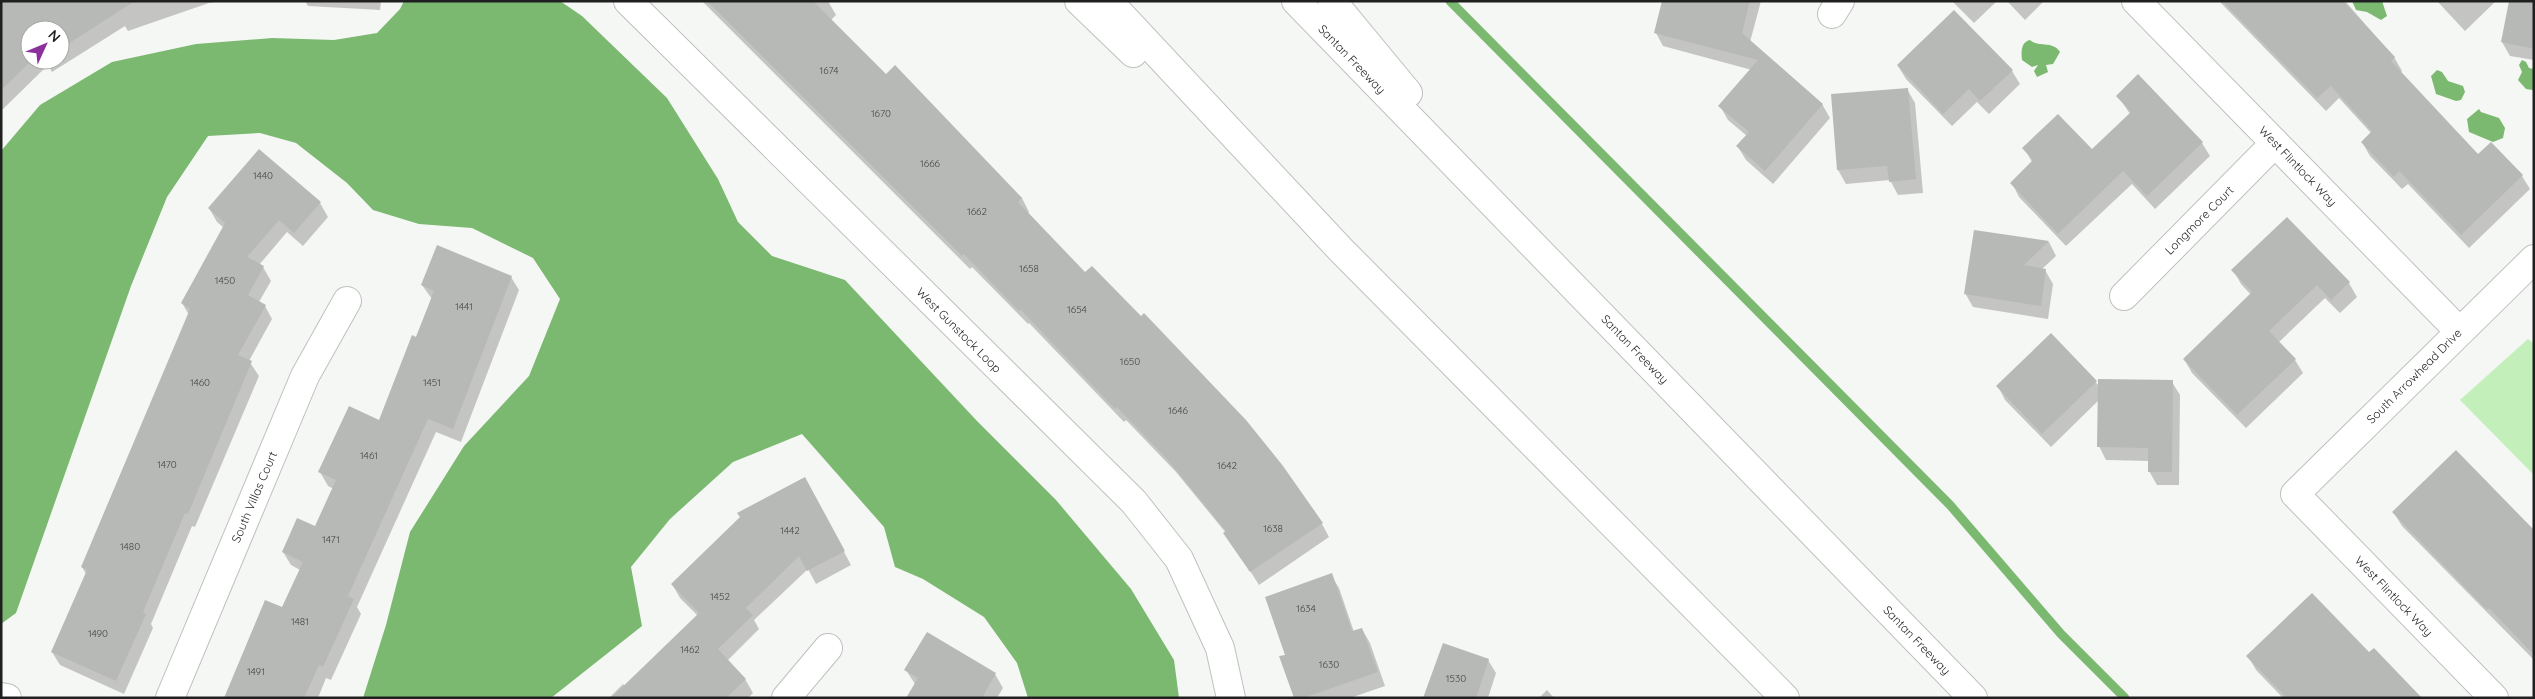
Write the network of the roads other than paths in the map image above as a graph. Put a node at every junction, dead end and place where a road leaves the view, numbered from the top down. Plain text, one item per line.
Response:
1 (628, 1) edge
2 (1079, 1) edge
3 (1108, 1) edge
4 (1296, 1) edge
5 (1332, 1) edge
6 (2136, 1) edge
7 (2275, 143) junction
8 (1530, 240) junction
9 (1341, 250) junction
10 (2534, 259) edge
11 (2124, 296) dead end
12 (347, 301) dead end
13 (2459, 331) junction
14 (2294, 494) joint
15 (828, 648) dead end
16 (1, 696) edge
17 (7, 698) edge
18 (170, 698) edge
19 (786, 698) edge
20 (1231, 698) edge
21 (1785, 698) edge
22 (1973, 698) edge
23 (2494, 698) edge

1 - 20 main road, West Gunstock Loop
2 - 9 main road
3 - 9 main road
4 - 8 main road, Santan Freeway
5 - 8 main road
6 - 7 main road, West Flintlock Way
7 - 11 main road, Longmore Court
7 - 13 main road, West Flintlock Way
8 - 22 main road, Santan Freeway
9 - 21 main road
10 - 13 main road, South Arrowhead Drive
12 - 18 main road, South Villas Court
13 - 14 main road, South Arrowhead Drive
14 - 23 main road, West Flintlock Way
15 - 19 main road
16 - 17 main road

